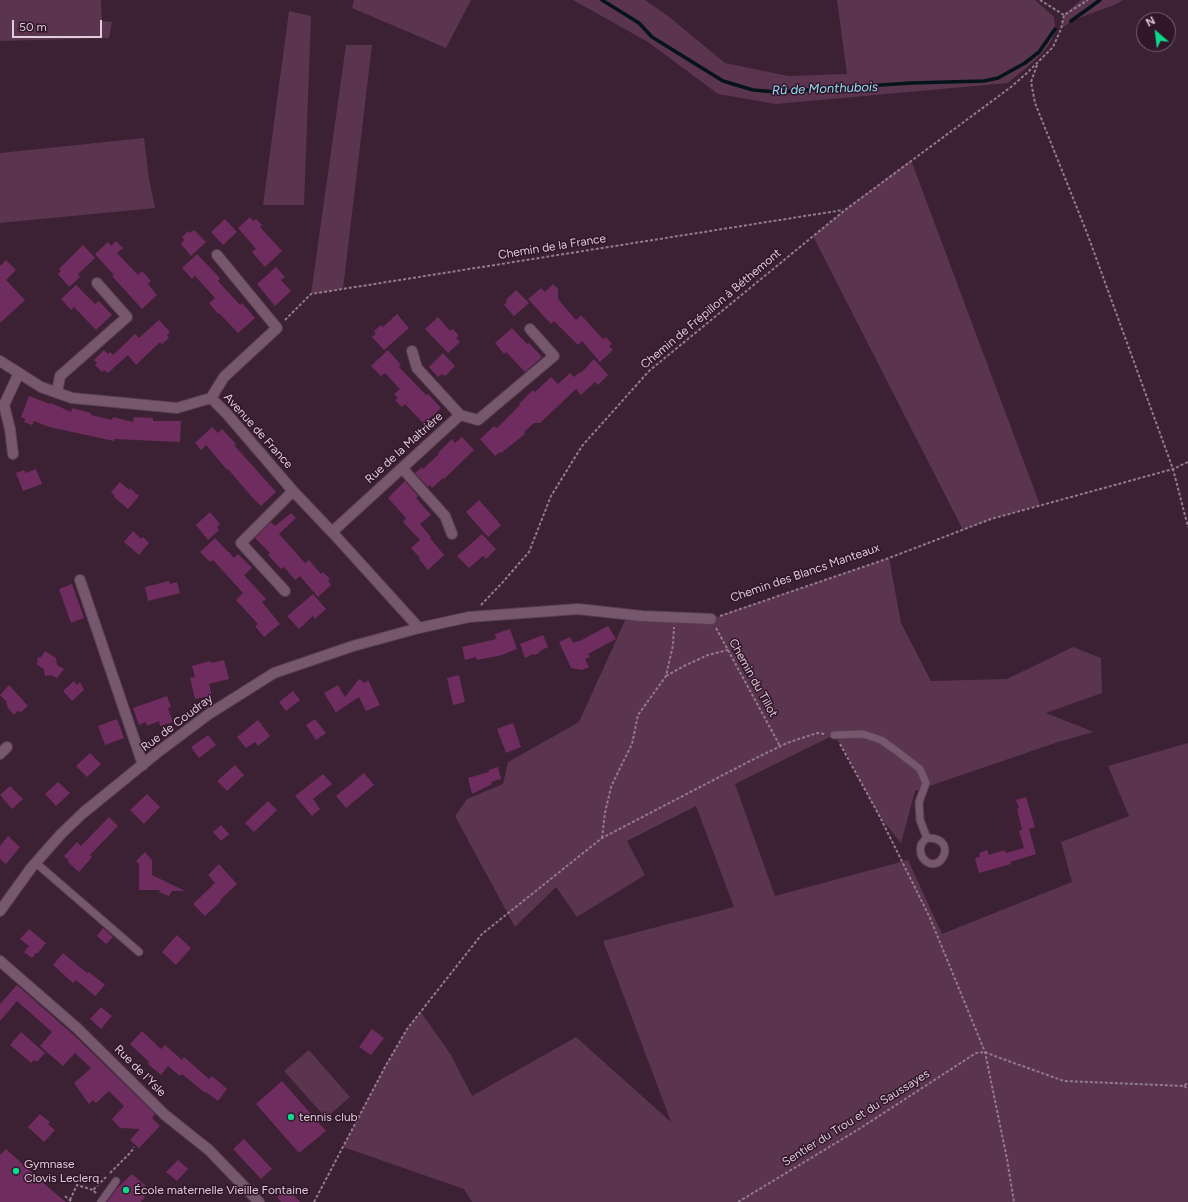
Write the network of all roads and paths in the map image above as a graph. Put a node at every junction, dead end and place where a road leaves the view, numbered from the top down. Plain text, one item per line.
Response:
1 (1040, 0) edge
2 (1088, 0) edge
3 (1064, 15) junction
4 (1038, 63) junction
5 (845, 210) junction
6 (216, 255) dead end
7 (97, 282) dead end
8 (276, 328) junction
9 (530, 329) dead end
10 (412, 351) dead end
11 (0, 361) edge
12 (19, 373) junction
13 (57, 393) junction
14 (211, 398) junction
15 (460, 415) junction
16 (12, 454) dead end
17 (1188, 462) edge
18 (402, 468) junction
19 (1172, 469) junction
20 (293, 490) junction
21 (1188, 527) edge
22 (332, 532) junction
23 (452, 534) dead end
24 (80, 580) dead end
25 (285, 591) dead end
26 (469, 617) junction
27 (676, 617) junction
28 (711, 619) junction
29 (418, 628) junction
30 (728, 650) junction
31 (666, 676) junction
32 (834, 734) junction
33 (780, 746) junction
34 (143, 765) junction
35 (602, 838) junction
36 (927, 838) dead end
37 (36, 863) junction
38 (0, 911) edge
39 (139, 952) dead end
40 (0, 961) edge
41 (984, 1052) junction
42 (1188, 1082) edge
43 (1184, 1086) junction
44 (1188, 1089) edge
45 (116, 1181) dead end
46 (93, 1190) dead end
47 (65, 1196) dead end
48 (71, 1201) edge
49 (101, 1202) edge
50 (259, 1202) edge
51 (314, 1202) edge
52 (738, 1202) edge
53 (1014, 1202) edge

1 - 3 path
2 - 3 path
3 - 4 path, Chemin de Frépillon à Béthemont
4 - 5 path, Chemin de Frépillon à Béthemont
4 - 19 path
5 - 8 path, Chemin de la France
5 - 26 path, Chemin de Frépillon à Béthemont
6 - 8 street
7 - 13 street
8 - 14 street
9 - 15 street, Rue de la Maltrière
10 - 15 street
11 - 12 street, Avenue de France
12 - 13 street, Avenue de France
12 - 16 street
13 - 14 street, Avenue de France
14 - 20 street, Avenue de France
15 - 18 street, Rue de la Maltrière
17 - 19 path, Chemin des Blancs Manteaux
18 - 22 street, Rue de la Maltrière
18 - 23 street
19 - 21 path
19 - 28 path, Chemin des Blancs Manteaux
20 - 22 street, Avenue de France
20 - 25 street
22 - 29 street, Avenue de France
24 - 34 street
26 - 27 street
26 - 29 street
27 - 28 street
27 - 31 path
28 - 30 path, Chemin du Tillot
29 - 34 street, Rue de Coudray
30 - 31 path
30 - 33 path, Chemin du Tillot
31 - 35 path
32 - 33 path
32 - 36 lane
32 - 41 path
33 - 35 path
34 - 37 street, Rue de Coudray
35 - 51 path
37 - 38 street, Rue de Coudray
37 - 39 lane
40 - 50 street, Rue de l'Ysle
41 - 43 path
41 - 52 path, Sentier du Trou et du Saussayes
41 - 53 path
42 - 43 path
43 - 44 path
45 - 49 lane
46 - 48 path
47 - 48 path

